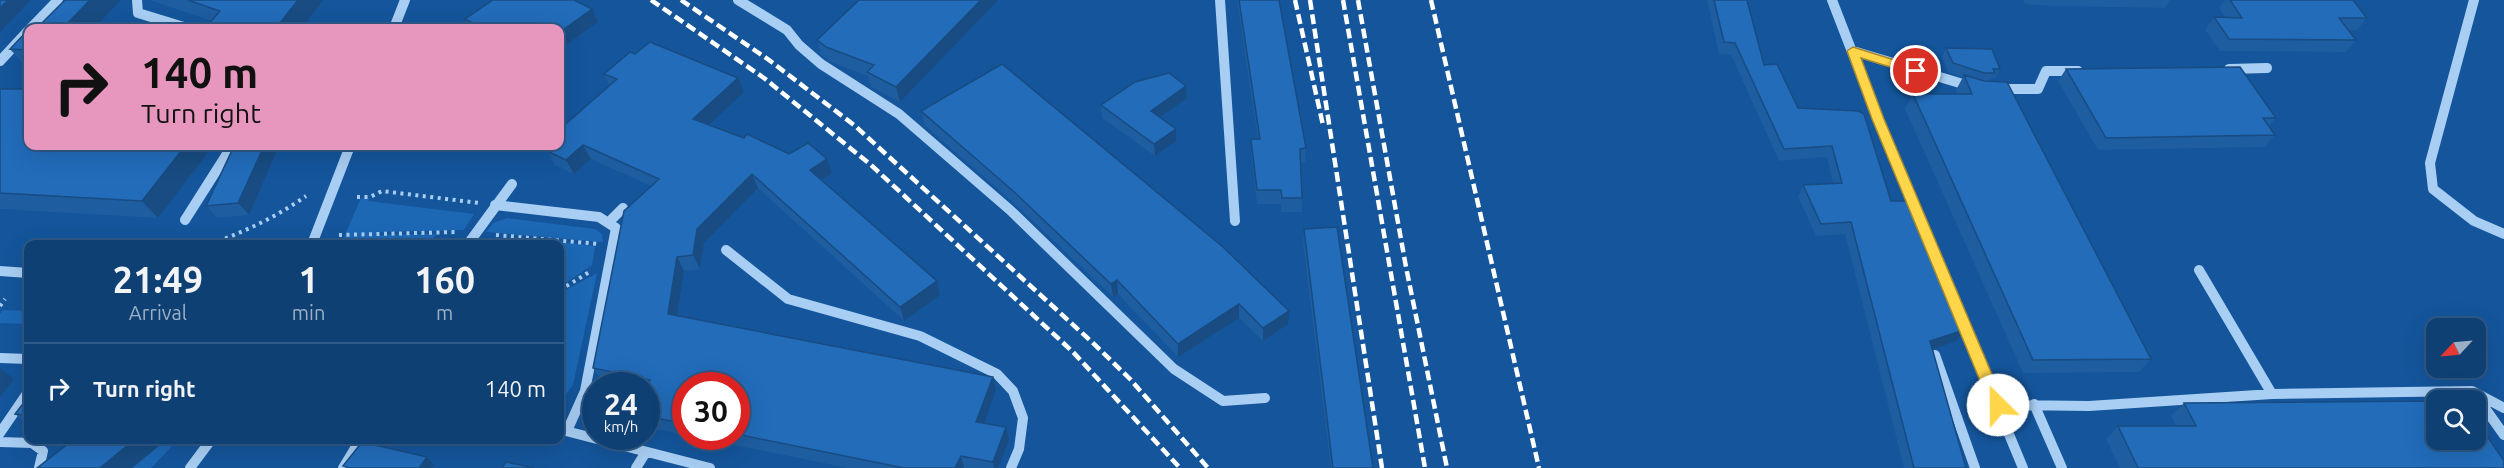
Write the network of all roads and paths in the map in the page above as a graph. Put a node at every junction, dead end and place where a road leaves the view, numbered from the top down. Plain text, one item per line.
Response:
1 (58, 0) edge
2 (137, 0) edge
3 (405, 0) edge
4 (738, 0) edge
5 (1220, 0) edge
6 (1832, 0) edge
7 (2474, 0) edge
8 (36, 24) edge
9 (174, 24) edge
10 (396, 24) edge
11 (24, 36) edge
12 (1853, 51) junction
13 (0, 61) edge
14 (1845, 64) dead end
15 (1858, 67) junction
16 (2267, 68) dead end
17 (2221, 69) edge
18 (2093, 70) edge
19 (229, 150) edge
20 (348, 150) edge
21 (512, 184) dead end
22 (306, 196) dead end
23 (357, 198) dead end
24 (495, 205) junction
25 (623, 208) edge
26 (185, 220) dead end
27 (1235, 221) dead end
28 (608, 223) junction
29 (475, 234) junction
30 (2504, 234) edge
31 (339, 235) dead end
32 (222, 240) edge
33 (314, 240) edge
34 (471, 240) edge
35 (558, 240) edge
36 (564, 240) edge
37 (726, 250) dead end
38 (598, 253) dead end
39 (595, 269) dead end
40 (2199, 270) dead end
41 (0, 271) edge
42 (24, 273) edge
43 (564, 288) edge
44 (5, 299) dead end
45 (0, 306) edge
46 (1935, 355) edge
47 (0, 358) edge
48 (24, 359) edge
49 (2426, 392) edge
50 (2272, 394) junction
51 (24, 398) edge
52 (1265, 398) dead end
53 (2486, 398) edge
54 (2034, 404) junction
55 (1998, 405) junction
56 (2504, 408) edge
57 (2486, 410) edge
58 (564, 428) edge
59 (564, 430) edge
60 (0, 433) edge
61 (2504, 435) edge
62 (0, 442) edge
63 (24, 443) edge
64 (33, 444) edge
65 (208, 444) edge
66 (358, 444) edge
67 (646, 452) junction
68 (39, 468) edge
69 (190, 468) edge
70 (343, 468) edge
71 (636, 468) edge
72 (710, 468) edge
73 (1011, 468) edge
74 (1975, 468) edge
75 (2023, 468) edge
76 (2062, 468) edge

1 - 8 street
2 - 9 street
3 - 10 street
4 - 52 street
5 - 27 street
6 - 12 street
7 - 30 street
11 - 13 street
12 - 15 street
12 - 18 street
14 - 15 street
15 - 55 street
16 - 17 street
19 - 26 street
20 - 33 street
21 - 24 street
22 - 32 path
23 - 24 path
24 - 28 street
24 - 29 street
25 - 28 street
28 - 58 street
29 - 31 path
29 - 34 street
29 - 35 path
36 - 38 path
37 - 73 street
39 - 43 path
40 - 50 street
41 - 42 street
44 - 45 path
46 - 74 street
47 - 48 street
49 - 50 street
50 - 54 street
51 - 60 street
53 - 56 street
54 - 55 street
54 - 76 street
55 - 75 street
57 - 61 street
59 - 67 street
62 - 63 street
64 - 68 street
65 - 69 street
66 - 70 street
67 - 71 street
67 - 72 street

